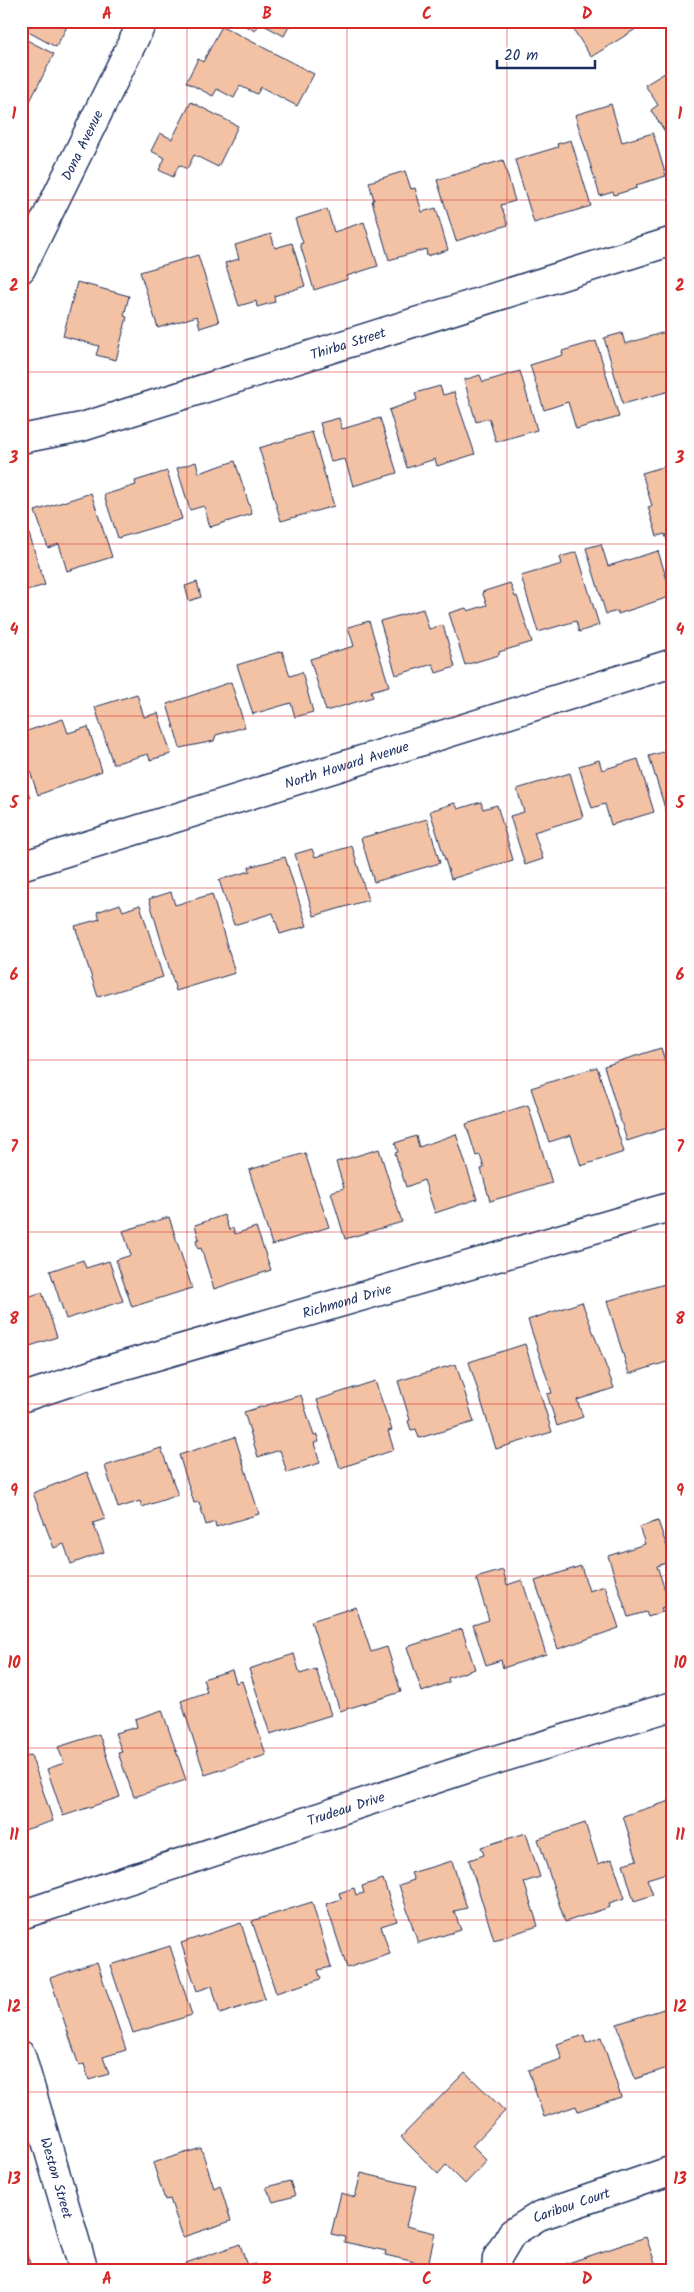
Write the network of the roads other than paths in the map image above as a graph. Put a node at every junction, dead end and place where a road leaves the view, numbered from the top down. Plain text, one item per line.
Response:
1 (143, 21) edge
2 (673, 241) edge
3 (21, 269) edge
4 (21, 439) edge
5 (673, 663) edge
6 (21, 866) edge
7 (673, 1206) edge
8 (21, 1398) edge
9 (673, 1706) edge
10 (21, 1916) edge
11 (21, 2055) edge
12 (673, 2170) edge
13 (84, 2271) edge
14 (496, 2271) edge

1 - 3 street, Dona Avenue
2 - 4 street, Thirba Street
5 - 6 street, North Howard Avenue
7 - 8 street, Richmond Drive
9 - 10 street, Trudeau Drive
11 - 13 street, Weston Street
12 - 14 street, Caribou Court

